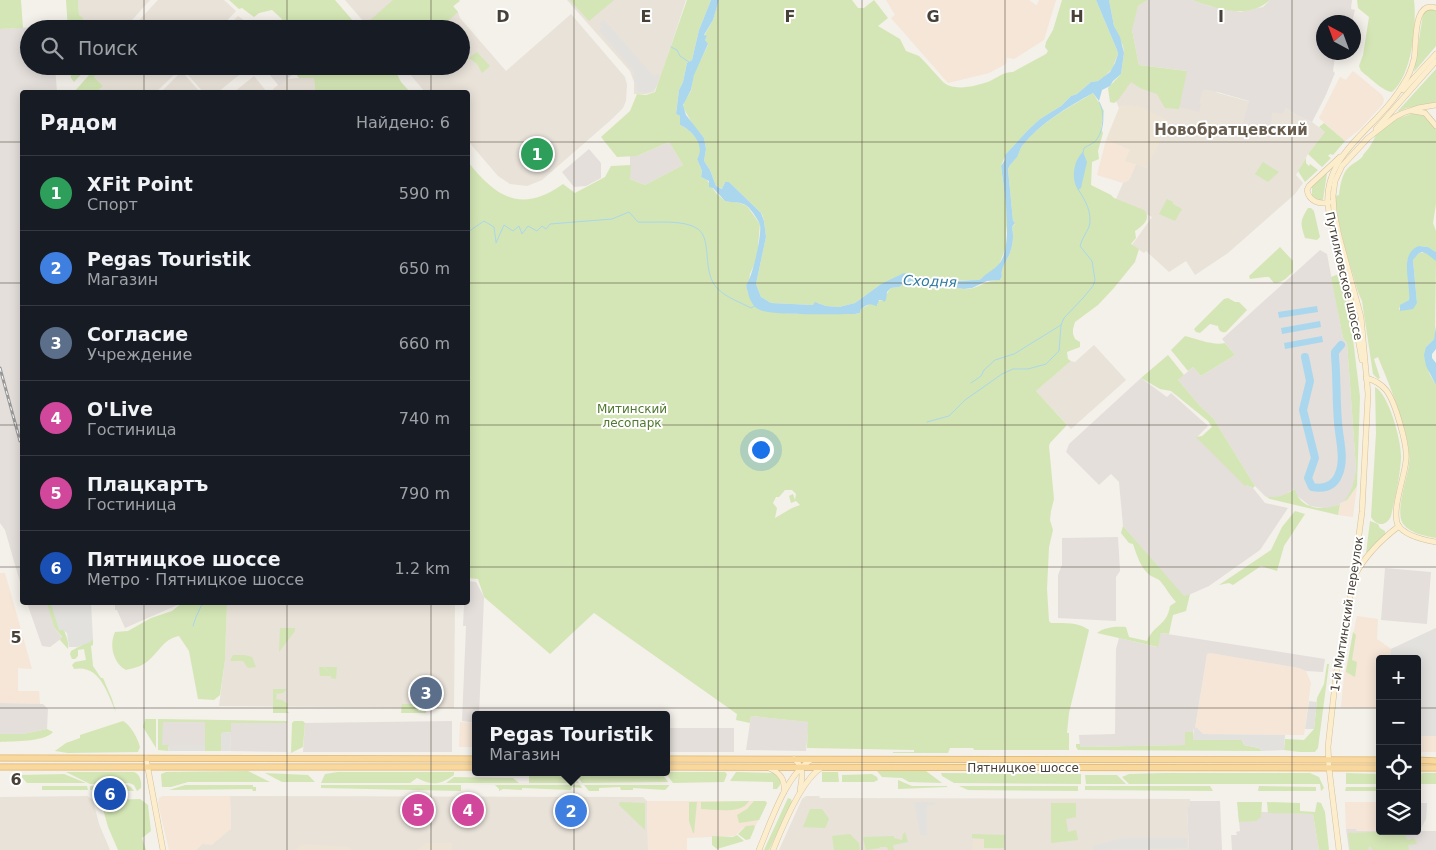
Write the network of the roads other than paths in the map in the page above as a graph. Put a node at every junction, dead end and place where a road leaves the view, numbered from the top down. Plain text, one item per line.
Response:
1 (1436, 8) edge
2 (1435, 57) edge
3 (1392, 103) junction
4 (1436, 105) edge
5 (1410, 111) junction
6 (1436, 126) edge
7 (1368, 138) junction
8 (1344, 154) junction
9 (1332, 196) junction
10 (1327, 203) junction
11 (1366, 378) junction
12 (1399, 526) junction
13 (1436, 542) edge
14 (1353, 580) junction
15 (0, 758) edge
16 (148, 758) junction
17 (472, 759) edge
18 (670, 759) edge
19 (794, 759) junction
20 (811, 759) junction
21 (1328, 760) junction
22 (1376, 760) edge
23 (1421, 760) edge
24 (1436, 761) edge
25 (0, 767) edge
26 (148, 767) junction
27 (472, 767) edge
28 (670, 767) edge
29 (801, 767) junction
30 (768, 768) junction
31 (821, 768) junction
32 (1329, 768) junction
33 (1376, 768) edge
34 (1421, 768) edge
35 (1436, 768) edge
36 (784, 793) junction
37 (800, 793) junction
38 (163, 850) edge
39 (759, 850) edge
40 (773, 850) edge
41 (1339, 850) edge

1 - 3 main road, Путилковское шоссе
2 - 3 main road
2 - 7 main road
3 - 8 main road, Путилковское шоссе
4 - 5 main road, Путилковское шоссе
5 - 6 main road
5 - 7 main road, Путилковское шоссе
7 - 9 main road, Путилковское шоссе
8 - 10 main road, Путилковское шоссе
8 - 10 main road
9 - 10 main road
9 - 11 main road, Путилковское шоссе
10 - 11 main road, Путилковское шоссе
11 - 12 main road
11 - 14 main road, 1-й Митинский переулок
12 - 13 main road
12 - 14 main road
14 - 21 main road, 1-й Митинский переулок
15 - 16 main road
16 - 17 main road
16 - 26 main road
18 - 19 main road, Пятницкое шоссе
19 - 20 main road, Пятницкое шоссе
19 - 29 main road
20 - 21 main road, Пятницкое шоссе
20 - 29 main road
21 - 22 main road, Пятницкое шоссе
21 - 32 main road, 1-й Митинский переулок
23 - 24 main road
25 - 26 main road
26 - 27 main road
26 - 38 main road
28 - 30 main road, Пятницкое шоссе
29 - 30 main road, Пятницкое шоссе
29 - 31 main road, Пятницкое шоссе
29 - 36 main road
29 - 37 main road
30 - 36 main road
31 - 32 main road, Пятницкое шоссе
31 - 37 main road
32 - 33 main road, Пятницкое шоссе
32 - 41 main road, 1-й Митинский переулок
34 - 35 main road
36 - 39 main road
37 - 40 main road

